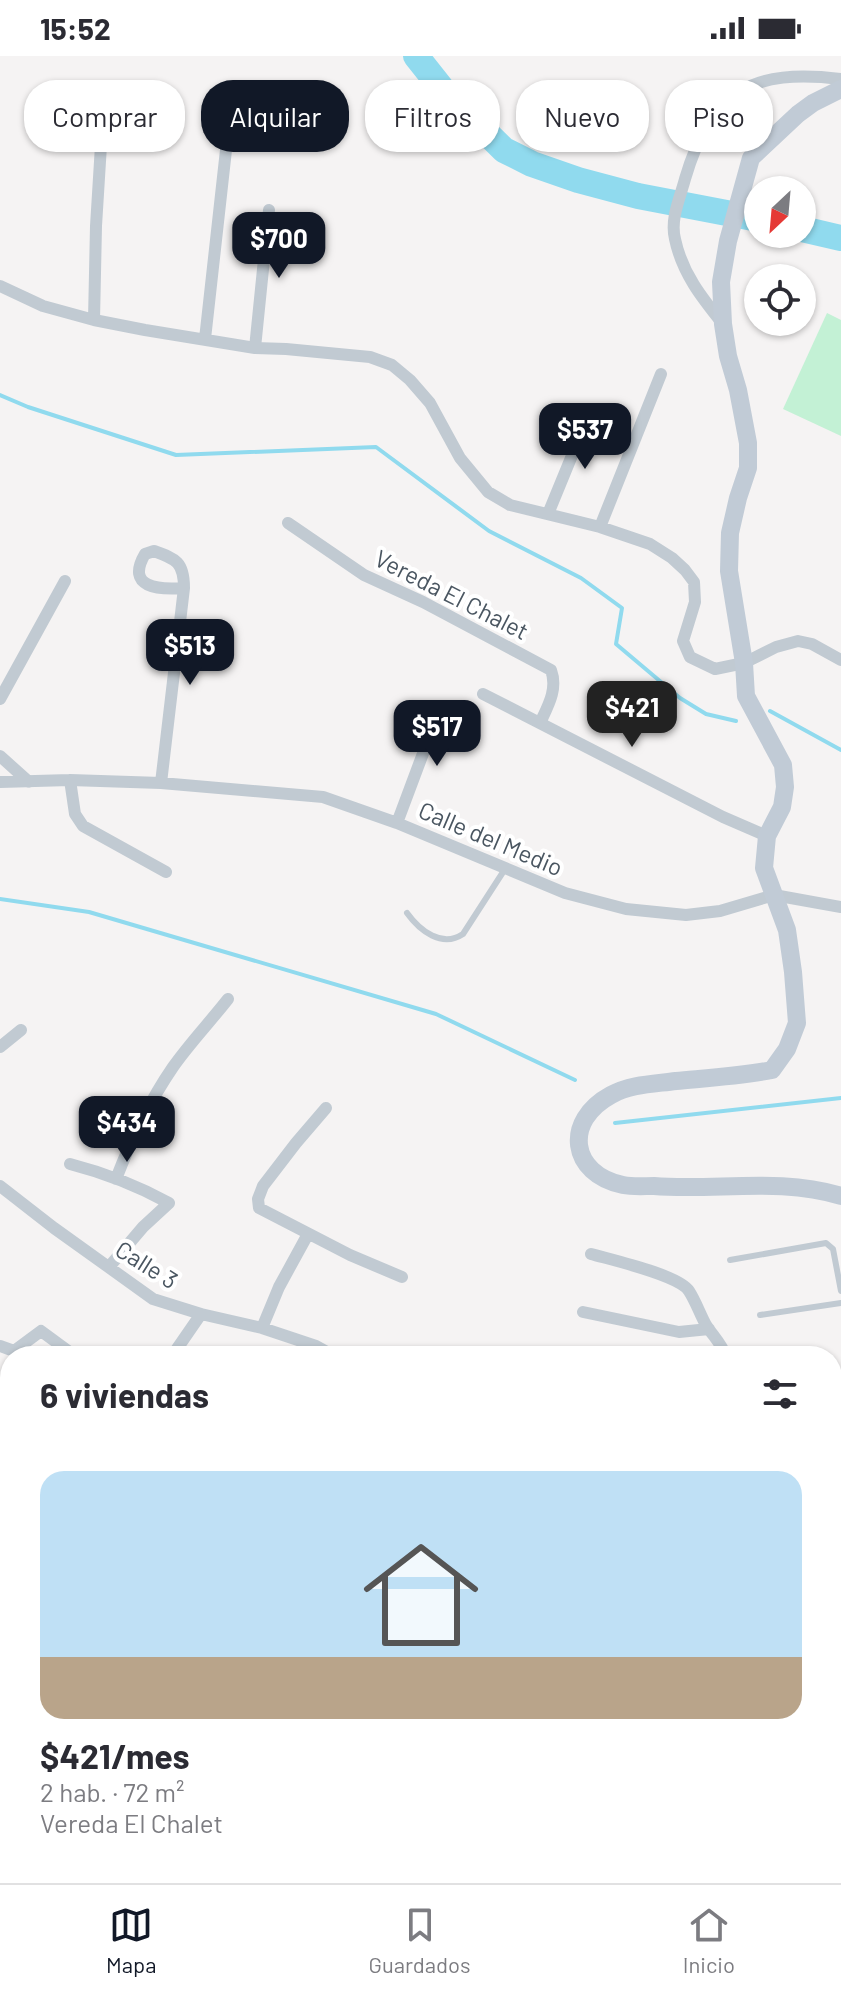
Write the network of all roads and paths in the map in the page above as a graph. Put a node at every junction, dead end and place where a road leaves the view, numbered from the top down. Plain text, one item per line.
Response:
1 (841, 79) edge
2 (841, 89) edge
3 (101, 152) edge
4 (226, 152) edge
5 (269, 210) dead end
6 (0, 286) edge
7 (94, 320) junction
8 (723, 324) junction
9 (205, 339) junction
10 (255, 348) junction
11 (661, 374) dead end
12 (589, 414) dead end
13 (548, 514) junction
14 (288, 523) dead end
15 (600, 527) junction
16 (65, 581) dead end
17 (184, 588) dead end
18 (841, 660) edge
19 (744, 663) junction
20 (483, 694) dead end
21 (0, 699) edge
22 (437, 716) dead end
23 (540, 723) junction
24 (0, 756) edge
25 (70, 780) junction
26 (0, 782) edge
27 (29, 782) junction
28 (161, 783) junction
29 (397, 823) junction
30 (767, 836) junction
31 (505, 869) junction
32 (166, 872) dead end
33 (774, 895) junction
34 (841, 907) edge
35 (407, 913) dead end
36 (228, 999) dead end
37 (21, 1030) dead end
38 (0, 1047) edge
39 (326, 1108) dead end
40 (70, 1164) dead end
41 (116, 1179) junction
42 (0, 1186) edge
43 (841, 1196) edge
44 (308, 1234) junction
45 (591, 1254) dead end
46 (730, 1260) dead end
47 (109, 1267) junction
48 (402, 1277) dead end
49 (841, 1291) edge
50 (841, 1303) edge
51 (583, 1312) dead end
52 (201, 1314) junction
53 (760, 1315) dead end
54 (262, 1328) junction
55 (709, 1329) junction
56 (21, 1346) edge
57 (61, 1346) edge
58 (179, 1346) edge
59 (316, 1346) edge
60 (722, 1346) edge

1 - 8 street
2 - 8 main road
3 - 7 street
4 - 9 street
5 - 10 street
6 - 7 street
7 - 9 street
8 - 19 main road
9 - 10 street
10 - 13 street
11 - 15 street
12 - 13 street
13 - 15 street
14 - 23 street, Vereda El Chalet
15 - 19 street
16 - 21 street
17 - 28 street
18 - 19 street
19 - 30 main road
20 - 23 street
22 - 29 street
23 - 30 street
24 - 27 street
25 - 27 street, Calle del Medio
25 - 28 street, Calle del Medio
25 - 32 street
26 - 27 street, Calle del Medio
28 - 29 street, Calle del Medio
29 - 31 street, Calle del Medio
30 - 33 main road
31 - 33 street, Calle del Medio
31 - 35 lane
33 - 34 street
33 - 43 main road
36 - 41 street
37 - 38 street
39 - 44 street
40 - 41 street
41 - 47 street
42 - 47 street, Calle 3
44 - 48 street
44 - 54 street
45 - 55 street
46 - 49 lane
47 - 52 street, Calle 3
50 - 53 lane
51 - 55 street
52 - 54 street, Calle 3
52 - 58 street
54 - 59 street, Calle 3
55 - 60 street
56 - 57 street

